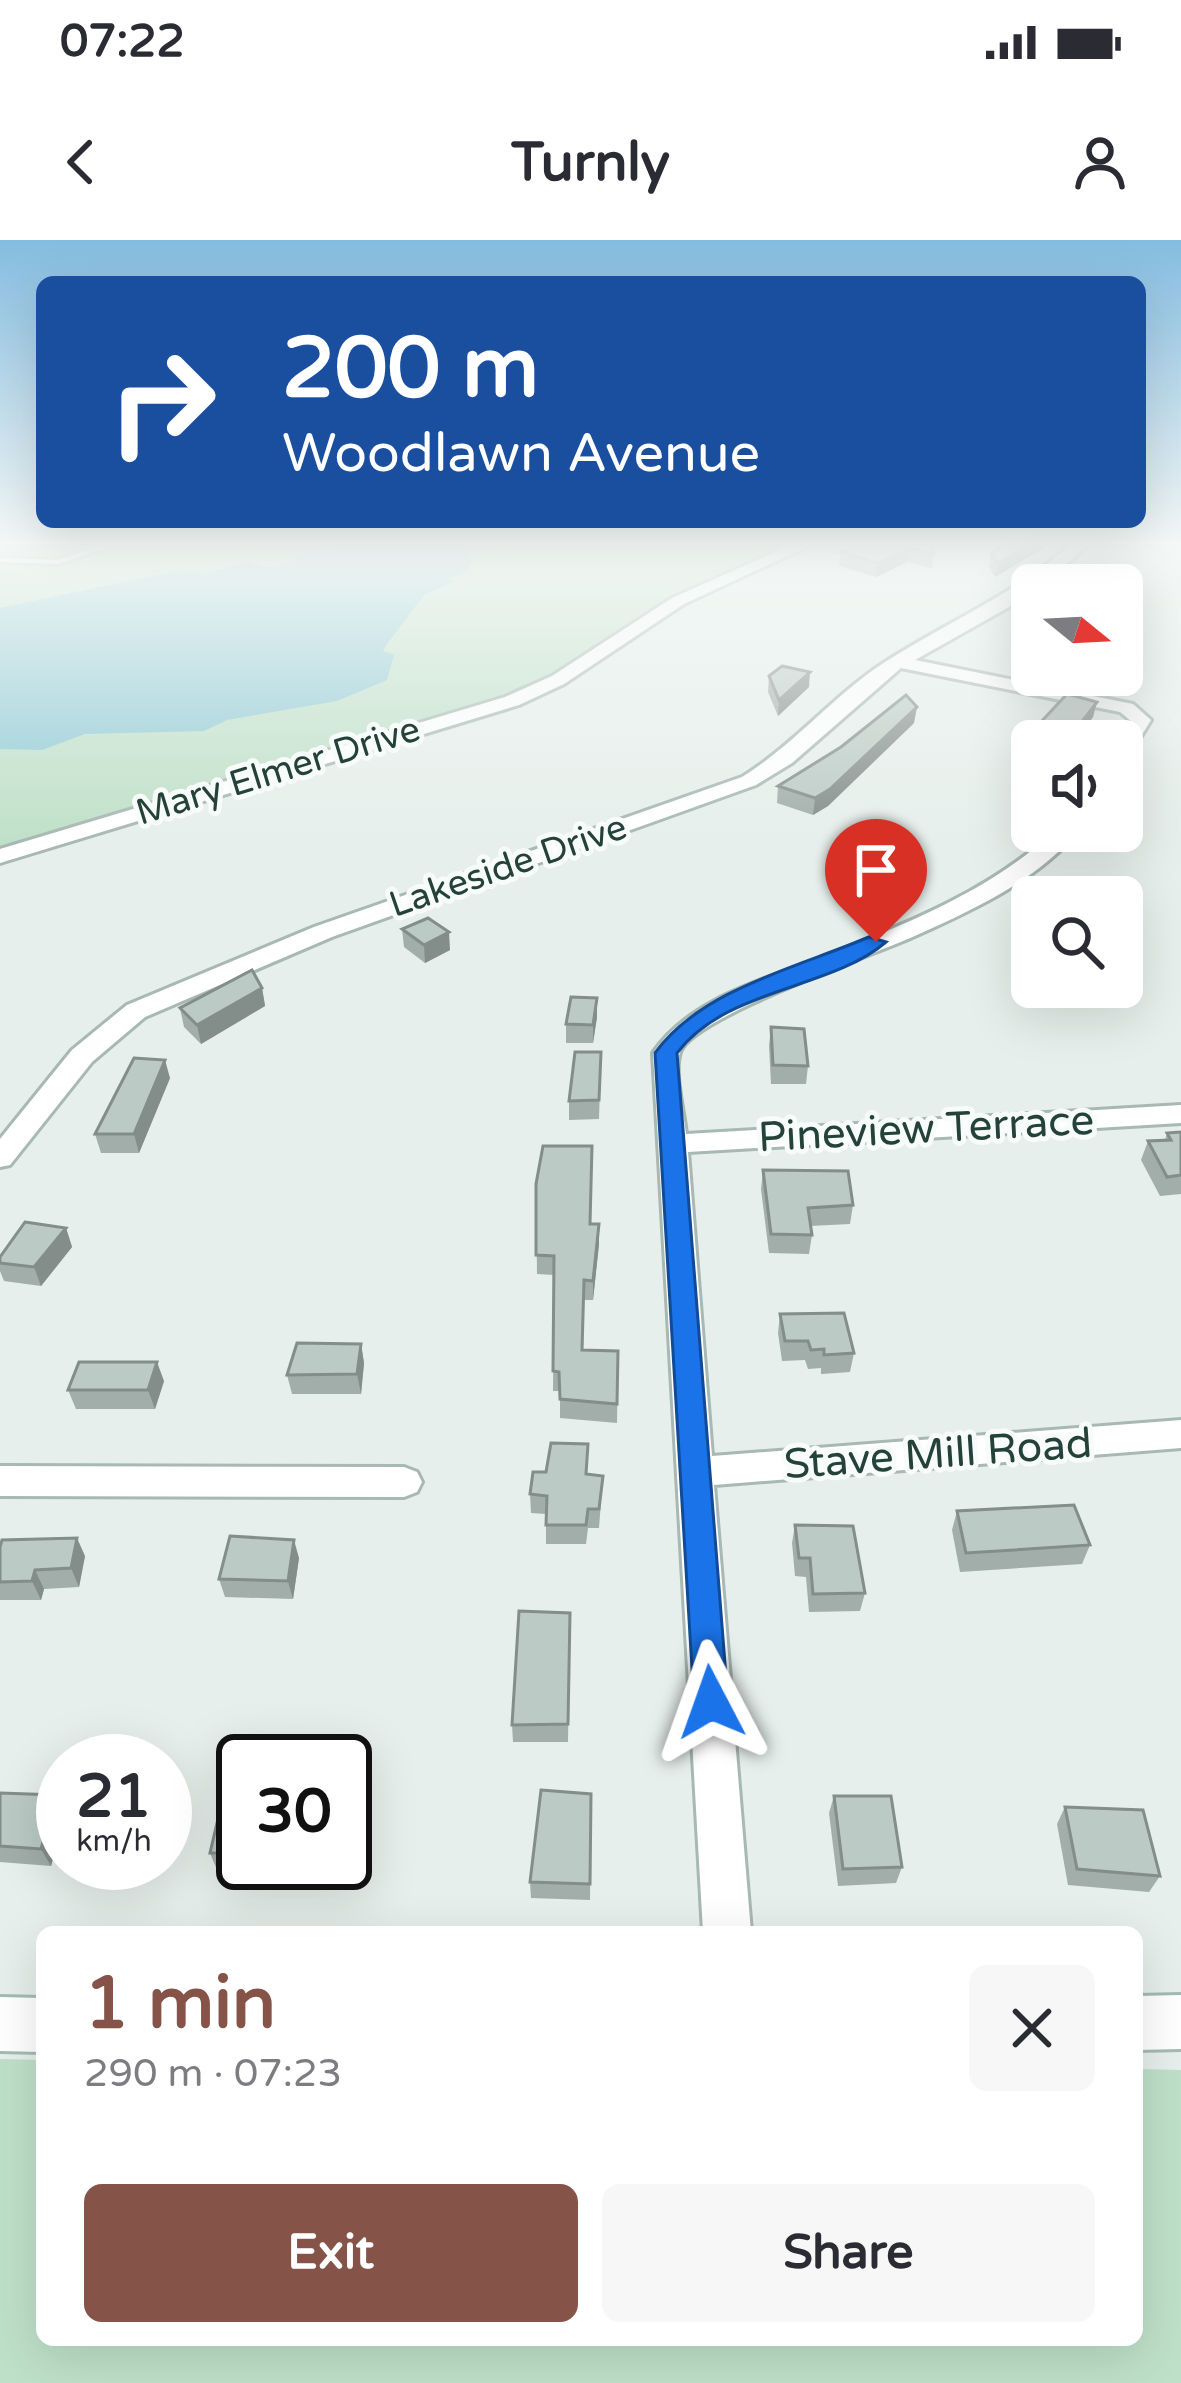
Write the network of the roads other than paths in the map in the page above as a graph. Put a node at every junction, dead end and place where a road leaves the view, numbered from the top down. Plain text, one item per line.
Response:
1 (613, 644) edge
2 (930, 644) edge
3 (898, 662) junction
4 (1140, 720) edge
5 (1050, 852) edge
6 (0, 856) edge
7 (1181, 1114) edge
8 (672, 1144) junction
9 (0, 1158) edge
10 (1181, 1434) edge
11 (695, 1472) junction
12 (0, 1481) edge
13 (404, 1482) dead end
14 (727, 1926) edge
15 (1181, 2022) edge
16 (1143, 2023) edge
17 (0, 2024) edge
18 (36, 2025) edge

1 - 6 street, Mary Elmer Drive
2 - 3 street, Lakeside Drive
3 - 4 street
3 - 9 street, Lakeside Drive
5 - 8 street
7 - 8 street, Pineview Terrace
8 - 11 street
10 - 11 street, Stave Mill Road
11 - 14 street
12 - 13 street
15 - 16 main road
17 - 18 main road

